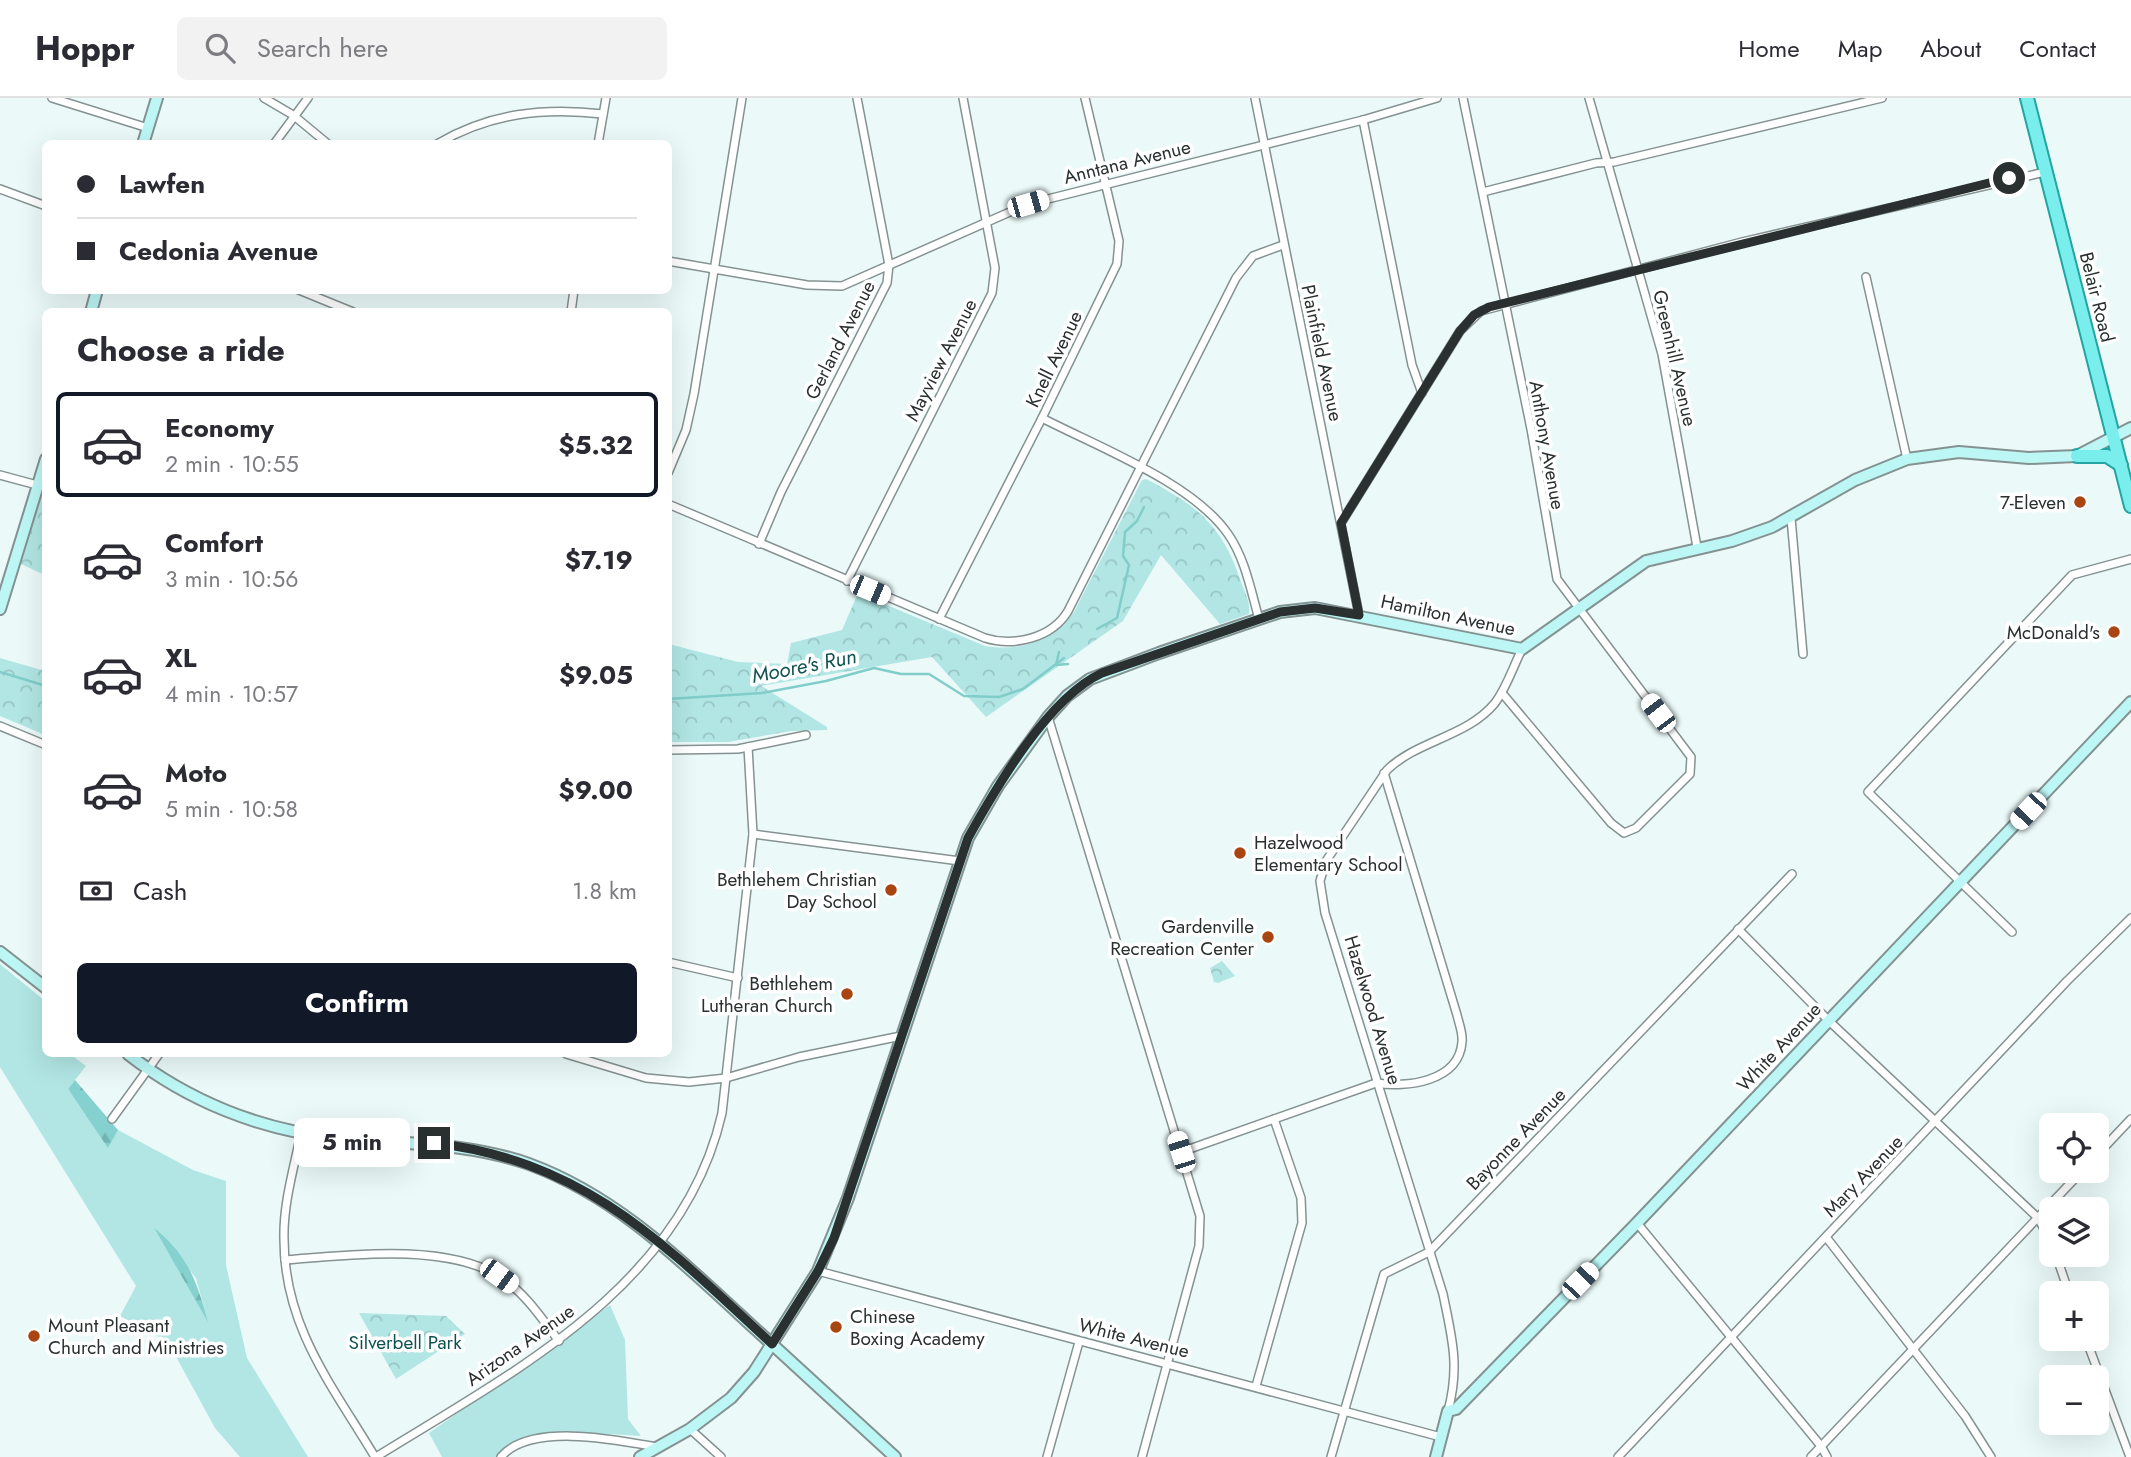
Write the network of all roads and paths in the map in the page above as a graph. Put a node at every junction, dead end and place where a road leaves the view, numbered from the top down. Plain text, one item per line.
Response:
1 (52, 98) edge
2 (157, 98) edge
3 (264, 98) edge
4 (308, 98) edge
5 (606, 98) edge
6 (742, 98) edge
7 (857, 98) edge
8 (963, 98) edge
9 (1085, 98) edge
10 (1255, 98) edge
11 (1437, 98) edge
12 (1463, 98) edge
13 (1589, 98) edge
14 (1882, 98) edge
15 (2027, 98) edge
16 (603, 114) junction
17 (293, 115) junction
18 (1363, 120) junction
19 (148, 128) junction
20 (144, 140) edge
21 (277, 140) edge
22 (323, 140) edge
23 (445, 140) edge
24 (599, 140) edge
25 (1264, 143) junction
26 (1606, 161) junction
27 (2045, 172) junction
28 (1106, 183) junction
29 (0, 189) edge
30 (1483, 192) junction
31 (42, 205) edge
32 (986, 221) junction
33 (1283, 245) junction
34 (672, 262) edge
35 (889, 265) junction
36 (713, 268) junction
37 (1639, 268) junction
38 (1866, 277) dead end
39 (309, 294) edge
40 (330, 294) edge
41 (327, 301) junction
42 (1503, 303) junction
43 (343, 308) edge
44 (1422, 393) junction
45 (1042, 418) junction
46 (2131, 428) edge
47 (2114, 437) junction
48 (2077, 456) junction
49 (1907, 459) junction
50 (672, 462) edge
51 (2121, 465) junction
52 (1140, 468) junction
53 (42, 471) edge
54 (0, 475) edge
55 (37, 485) junction
56 (672, 506) edge
57 (2131, 506) edge
58 (1791, 518) junction
59 (1341, 523) junction
60 (759, 544) junction
61 (1697, 547) junction
62 (2131, 559) edge
63 (847, 580) junction
64 (0, 609) edge
65 (1579, 609) junction
66 (1359, 615) junction
67 (939, 619) junction
68 (1259, 619) junction
69 (1522, 649) junction
70 (1803, 654) dead end
71 (1502, 693) junction
72 (2131, 702) edge
73 (1048, 717) junction
74 (0, 726) edge
75 (806, 735) dead end
76 (42, 743) edge
77 (748, 747) junction
78 (672, 750) edge
79 (1384, 773) junction
80 (753, 834) junction
81 (960, 861) junction
82 (1792, 874) dead end
83 (1961, 882) junction
84 (2131, 918) edge
85 (1738, 929) junction
86 (2012, 932) dead end
87 (0, 952) edge
88 (672, 963) edge
89 (738, 978) junction
90 (42, 985) edge
91 (1828, 1020) junction
92 (901, 1036) junction
93 (132, 1057) edge
94 (157, 1057) edge
95 (575, 1057) edge
96 (148, 1069) junction
97 (726, 1078) junction
98 (1376, 1083) junction
99 (112, 1119) dead end
100 (1274, 1119) junction
101 (2131, 1119) edge
102 (1937, 1122) junction
103 (301, 1133) junction
104 (2109, 1142) edge
105 (1181, 1152) junction
106 (2071, 1183) edge
107 (2038, 1218) junction
108 (1637, 1223) junction
109 (1826, 1237) junction
110 (660, 1241) junction
111 (1429, 1252) junction
112 (285, 1260) junction
113 (818, 1271) junction
114 (1732, 1336) junction
115 (559, 1342) junction
116 (1079, 1342) junction
117 (772, 1344) junction
118 (1912, 1350) junction
119 (2090, 1351) edge
120 (1166, 1364) junction
121 (1256, 1386) junction
122 (1448, 1410) junction
123 (1343, 1412) junction
124 (690, 1429) junction
125 (1441, 1437) junction
126 (1821, 1446) junction
127 (658, 1448) junction
128 (376, 1457) edge
129 (501, 1457) edge
130 (640, 1457) edge
131 (721, 1457) edge
132 (895, 1457) edge
133 (1047, 1457) edge
134 (1142, 1457) edge
135 (1331, 1457) edge
136 (1436, 1457) edge
137 (1618, 1457) edge
138 (1811, 1457) edge
139 (1827, 1457) edge
140 (1991, 1457) edge
141 (2130, 1457) edge

1 - 19 street
2 - 19 street
3 - 17 street
4 - 17 street
5 - 16 street
6 - 36 street
7 - 35 street, Gerland Avenue
8 - 32 street, Mayview Avenue
9 - 28 street, Knell Avenue
10 - 25 street, Plainfield Avenue
11 - 18 street, Anntana Avenue
12 - 30 street, Anthony Avenue
13 - 26 street, Greenhill Avenue
14 - 26 street
15 - 27 main road, Belair Road
16 - 23 street
16 - 24 street
17 - 21 street
17 - 22 street
18 - 25 street, Anntana Avenue
18 - 44 street
19 - 20 street
25 - 28 street, Anntana Avenue
25 - 33 street, Plainfield Avenue
26 - 30 street
26 - 37 street, Greenhill Avenue
27 - 37 street
27 - 47 main road, Belair Road
28 - 32 street, Anntana Avenue
28 - 45 street, Knell Avenue
29 - 31 street
30 - 42 street, Anthony Avenue
32 - 35 street, Anntana Avenue
32 - 63 street, Mayview Avenue
33 - 52 street
33 - 59 street, Plainfield Avenue
34 - 36 street, Anntana Avenue
35 - 36 street, Anntana Avenue
35 - 60 street, Gerland Avenue
36 - 50 street
37 - 42 street
37 - 61 street, Greenhill Avenue
38 - 49 street
39 - 41 street
40 - 41 street
41 - 43 street
42 - 44 street
42 - 65 street, Anthony Avenue
44 - 59 street
45 - 52 street
45 - 67 street, Knell Avenue
46 - 47 street, Hamilton Avenue
47 - 48 street, Hamilton Avenue
47 - 51 main road, Belair Road
48 - 49 street, Hamilton Avenue
48 - 51 main road
49 - 58 street, Hamilton Avenue
51 - 57 main road, Belair Road
52 - 67 street
52 - 68 street
53 - 55 street
54 - 55 street
55 - 64 street
56 - 60 street
58 - 61 street, Hamilton Avenue
58 - 70 street
59 - 66 street, Plainfield Avenue
60 - 63 street
61 - 65 street, Hamilton Avenue
62 - 83 street
63 - 67 street
65 - 69 street, Hamilton Avenue
65 - 71 street, Anthony Avenue
66 - 68 street, Hamilton Avenue
66 - 69 street, Hamilton Avenue
68 - 73 street, Hamilton Avenue
69 - 71 street, Hazelwood Avenue
71 - 79 street, Hazelwood Avenue
72 - 83 street, White Avenue
73 - 81 street, Hamilton Avenue
73 - 105 street
74 - 76 street
75 - 77 street
77 - 78 street
77 - 80 street, Arizona Avenue
79 - 98 street, Hazelwood Avenue
79 - 98 street
80 - 81 street
80 - 89 street, Arizona Avenue
81 - 92 street, Hamilton Avenue
82 - 85 street, Bayonne Avenue
83 - 86 street
83 - 91 street, White Avenue
84 - 102 street, Mary Avenue
85 - 91 street
85 - 111 street, Bayonne Avenue
87 - 90 street
88 - 89 street
89 - 97 street, Arizona Avenue
91 - 102 street
91 - 108 street, White Avenue
92 - 97 street
92 - 113 street, Hamilton Avenue
93 - 96 street
94 - 96 street
95 - 97 street
96 - 99 street
96 - 103 street
97 - 110 street, Arizona Avenue
98 - 100 street
98 - 111 street, Hazelwood Avenue
100 - 105 street
100 - 121 street
101 - 104 street
102 - 107 street
102 - 109 street, Mary Avenue
103 - 110 street
103 - 112 street
105 - 120 street
106 - 107 street
107 - 118 street
108 - 114 street
108 - 122 street, White Avenue
109 - 114 street, Mary Avenue
109 - 118 street
110 - 115 street, Arizona Avenue
110 - 117 street
111 - 122 street, Hazelwood Avenue
111 - 123 street, Bayonne Avenue
112 - 115 street
112 - 128 street
113 - 116 street, White Avenue
113 - 117 street, Hamilton Avenue
114 - 126 street
114 - 137 street, Mary Avenue
115 - 128 street, Arizona Avenue
116 - 120 street, White Avenue
116 - 133 street
117 - 124 street, Hamilton Avenue
117 - 132 street
118 - 126 street
118 - 140 street
119 - 141 street
120 - 121 street, White Avenue
120 - 134 street
121 - 123 street, White Avenue
122 - 125 street, Hazelwood Avenue
123 - 125 street, White Avenue
123 - 135 street, Bayonne Avenue
124 - 127 street, Hamilton Avenue
124 - 131 street
125 - 136 street, Hazelwood Avenue
126 - 138 street
126 - 139 street
127 - 129 street
127 - 130 street, Hamilton Avenue

